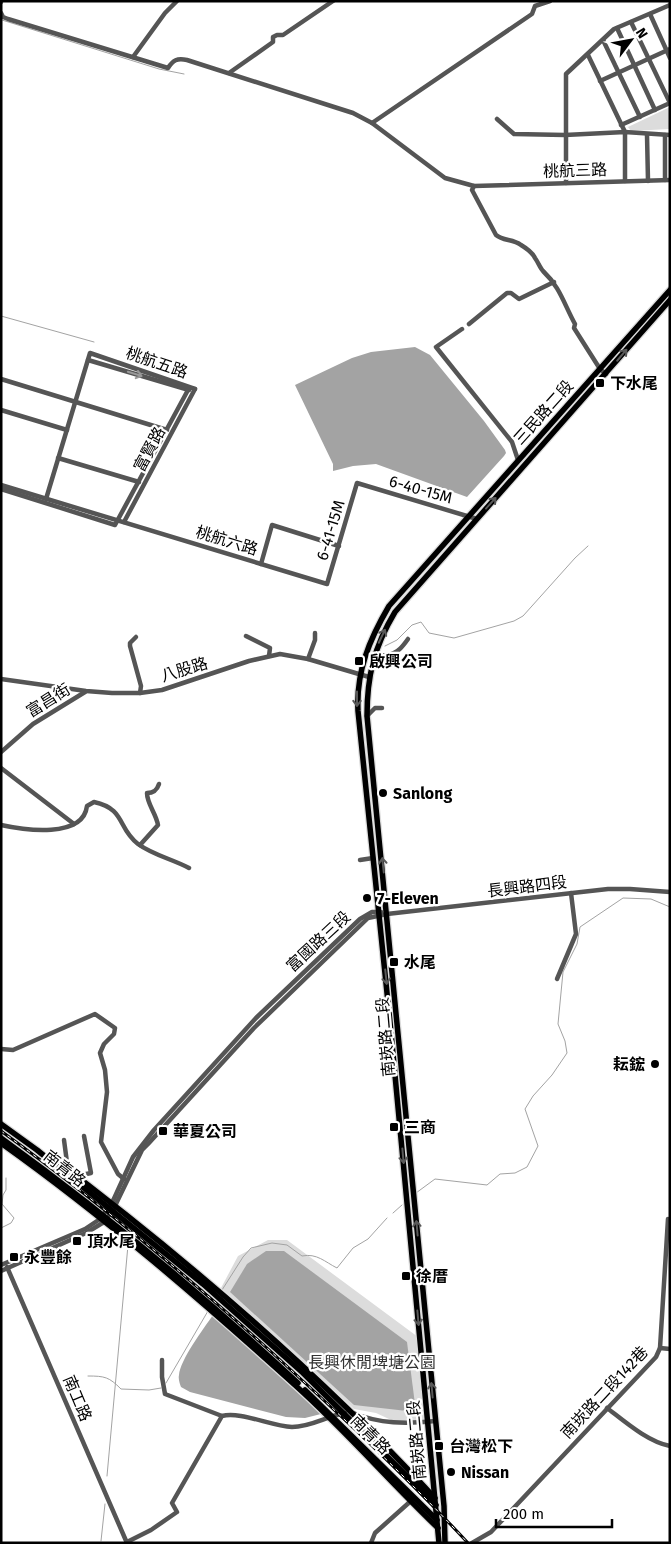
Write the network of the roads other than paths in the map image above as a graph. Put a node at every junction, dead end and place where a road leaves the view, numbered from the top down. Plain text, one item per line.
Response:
1 (177, 1) edge
2 (333, 1) edge
3 (550, 1) edge
4 (670, 6) edge
5 (1, 13) edge
6 (650, 14) junction
7 (631, 22) junction
8 (617, 28) junction
9 (603, 40) junction
10 (668, 50) edge
11 (588, 55) junction
12 (133, 57) junction
13 (670, 58) edge
14 (648, 59) junction
15 (634, 66) junction
16 (619, 72) junction
17 (229, 73) junction
18 (600, 81) junction
19 (655, 110) junction
20 (640, 117) junction
21 (497, 119) dead end
22 (372, 123) junction
23 (621, 125) junction
24 (625, 132) junction
25 (565, 135) junction
26 (647, 135) junction
27 (667, 135) edge
28 (667, 180) edge
29 (626, 181) junction
30 (648, 181) junction
31 (566, 183) junction
32 (474, 186) junction
33 (554, 282) junction
34 (670, 290) edge
35 (670, 300) edge
36 (469, 324) dead end
37 (462, 329) dead end
38 (88, 360) junction
39 (600, 369) junction
40 (606, 374) junction
41 (1, 379) edge
42 (195, 389) junction
43 (188, 390) junction
44 (75, 402) junction
45 (1, 410) edge
46 (67, 430) junction
47 (167, 430) junction
48 (58, 458) junction
49 (518, 460) junction
50 (139, 482) junction
51 (357, 483) joint
52 (1, 485) edge
53 (1, 489) edge
54 (46, 499) junction
55 (469, 516) junction
56 (476, 519) junction
57 (118, 521) junction
58 (124, 522) junction
59 (339, 546) junction
60 (436, 552) joint
61 (447, 553) joint
62 (260, 564) junction
63 (327, 584) joint
64 (315, 632) dead end
65 (246, 636) dead end
66 (136, 637) dead end
67 (408, 639) dead end
68 (269, 656) junction
69 (374, 656) junction
70 (308, 659) junction
71 (360, 675) junction
72 (369, 678) junction
73 (1, 679) edge
74 (86, 691) junction
75 (140, 693) junction
76 (382, 708) dead end
77 (367, 716) junction
78 (1, 752) edge
79 (1, 768) edge
80 (159, 784) dead end
81 (74, 824) junction
82 (1, 825) edge
83 (140, 845) junction
84 (373, 858) junction
85 (360, 860) dead end
86 (188, 868) dead end
87 (670, 892) edge
88 (571, 893) junction
89 (379, 913) junction
90 (387, 914) junction
91 (557, 979) dead end
92 (1, 1049) edge
93 (1, 1119) edge
94 (1, 1124) edge
95 (84, 1136) dead end
96 (1, 1138) edge
97 (64, 1140) dead end
98 (1, 1143) edge
99 (68, 1170) junction
100 (76, 1176) junction
101 (126, 1180) junction
102 (112, 1207) junction
103 (103, 1219) junction
104 (668, 1219) dead end
105 (125, 1220) junction
106 (144, 1229) junction
107 (668, 1239) edge
108 (5, 1266) edge
109 (1, 1271) edge
110 (180, 1279) junction
111 (193, 1295) junction
112 (281, 1347) junction
113 (660, 1348) junction
114 (670, 1349) edge
115 (264, 1359) junction
116 (162, 1360) dead end
117 (293, 1364) junction
118 (278, 1365) junction
119 (607, 1408) junction
120 (344, 1413) junction
121 (351, 1413) junction
122 (222, 1416) junction
123 (330, 1416) junction
124 (432, 1422) junction
125 (670, 1446) edge
126 (435, 1497) junction
127 (412, 1500) junction
128 (435, 1505) junction
129 (444, 1509) junction
130 (439, 1524) junction
131 (127, 1542) edge
132 (371, 1543) edge
133 (438, 1543) edge
134 (445, 1543) edge
135 (472, 1543) edge

1 - 12 street
2 - 17 street
3 - 22 street
4 - 6 street
5 - 12 street
6 - 7 street
6 - 10 street
7 - 8 street
7 - 14 street
8 - 9 street
8 - 15 street
9 - 11 street
9 - 16 street
10 - 13 street
10 - 14 street
11 - 18 street
11 - 25 street
12 - 17 street
14 - 15 street
14 - 19 street
15 - 16 street
15 - 19 street
16 - 18 street
16 - 20 street
17 - 22 street
18 - 23 street
19 - 20 street
20 - 23 street
21 - 25 street
22 - 32 street
23 - 24 street
24 - 25 street
24 - 26 street
24 - 29 street
25 - 31 street
26 - 27 street
26 - 30 street
27 - 28 street
28 - 30 street, 桃航三路
29 - 30 street, 桃航三路
29 - 31 street, 桃航三路
31 - 32 street, 桃航三路
32 - 33 street
33 - 36 street
33 - 39 street
34 - 39 main road, 三民路二段
40 -> 35 main road, 三民路二段
37 - 49 street
38 - 42 street, 桃航五路
38 -> 43 street, 桃航五路
38 - 44 street
39 - 40 street
39 - 49 main road, 三民路二段
56 -> 40 main road, 三民路二段
41 - 44 street
42 - 43 street, 桃航五路
42 - 58 street, 富賢路
43 - 47 street, 富賢路
44 - 46 street
44 - 47 street
45 - 46 street
46 - 48 street
47 - 50 street, 富賢路
48 - 50 street
48 - 54 street
49 - 55 main road, 三民路二段
50 - 57 street, 富賢路
51 - 55 street, 6-40-15M
51 - 59 street, 6-41-15M
52 - 54 street, 桃航六路
53 - 57 street, 桃航六路
54 - 57 street, 桃航六路
55 - 56 street, 6-40-15M
55 - 60 main road, 三民路二段
56 - 61 main road, 三民路二段
57 - 58 street, 桃航六路
58 - 62 street, 桃航六路
59 - 62 street
59 - 63 street, 6-41-15M
60 - 71 main road, 南崁路二段
69 -> 61 main road, 南崁路二段
62 - 63 street, 桃航六路
64 - 70 street
65 - 68 street
66 - 75 street
67 - 69 street
68 - 70 street, 八股路
68 - 75 street, 八股路
69 - 72 main road, 南崁路二段
70 - 71 street, 八股路
71 - 72 street, 八股路
71 -> 84 main road, 南崁路二段
72 - 77 main road, 南崁路二段
73 - 74 street, 八股路
74 - 75 street, 八股路
74 - 78 street, 富昌街
76 - 77 street
90 -> 77 main road, 南崁路二段
79 - 81 street
80 - 83 street
81 - 82 street
81 - 83 street
83 - 86 street
84 - 85 street
84 - 89 main road, 南崁路二段
87 - 88 street, 長興路四段
88 - 90 street, 長興路四段
88 - 91 street
89 - 90 street
89 - 101 street, 富國路三段
89 -> 124 main road, 南崁路二段
124 -> 90 main road, 南崁路二段
92 - 101 street
93 - 99 main road
94 - 102 main road, 南青路
95 - 100 street
96 - 103 main road, 南青路
97 - 99 street
98 - 103 main road
99 - 100 main road
100 - 102 main road
101 - 102 street, 富國路三段
102 - 103 street, 富國路三段
102 - 105 main road, 南青路
102 - 106 main road
103 - 108 street, 富國路三段
103 - 110 main road, 南青路
103 - 111 main road
104 - 107 street, 南崁路二段142巷
105 - 106 main road, 南青路
105 - 117 main road, 南青路
106 - 112 main road
107 - 113 street, 南崁路二段142巷
108 - 109 street, 富國路三段
108 - 131 street, 南工路
110 - 111 main road, 南青路
110 - 118 main road, 南青路
111 - 115 main road
112 - 117 main road, 南青路
112 - 121 main road
113 - 114 street
113 - 119 street, 南崁路二段142巷
115 - 118 main road, 南青路
115 - 123 main road
116 - 122 street
117 - 120 main road, 南青路
118 - 123 main road, 南青路
119 - 125 street
119 - 135 street, 南崁路二段142巷
120 - 121 street
120 - 123 street
120 - 128 main road, 南青路
121 - 124 street
121 - 126 main road
122 - 123 street
122 - 131 street
123 - 127 main road
123 - 130 main road, 南青路
124 - 126 main road, 南崁路二段
124 - 129 main road, 南崁路二段
126 - 128 main road, 南崁路二段
126 - 129 main road
127 - 130 main road
127 - 132 street
128 - 129 main road, 南青路
128 - 130 main road, 南崁路二段
129 - 130 main road, 南崁路二段
130 - 133 main road, 南崁路二段
130 - 134 main road, 南崁路二段

